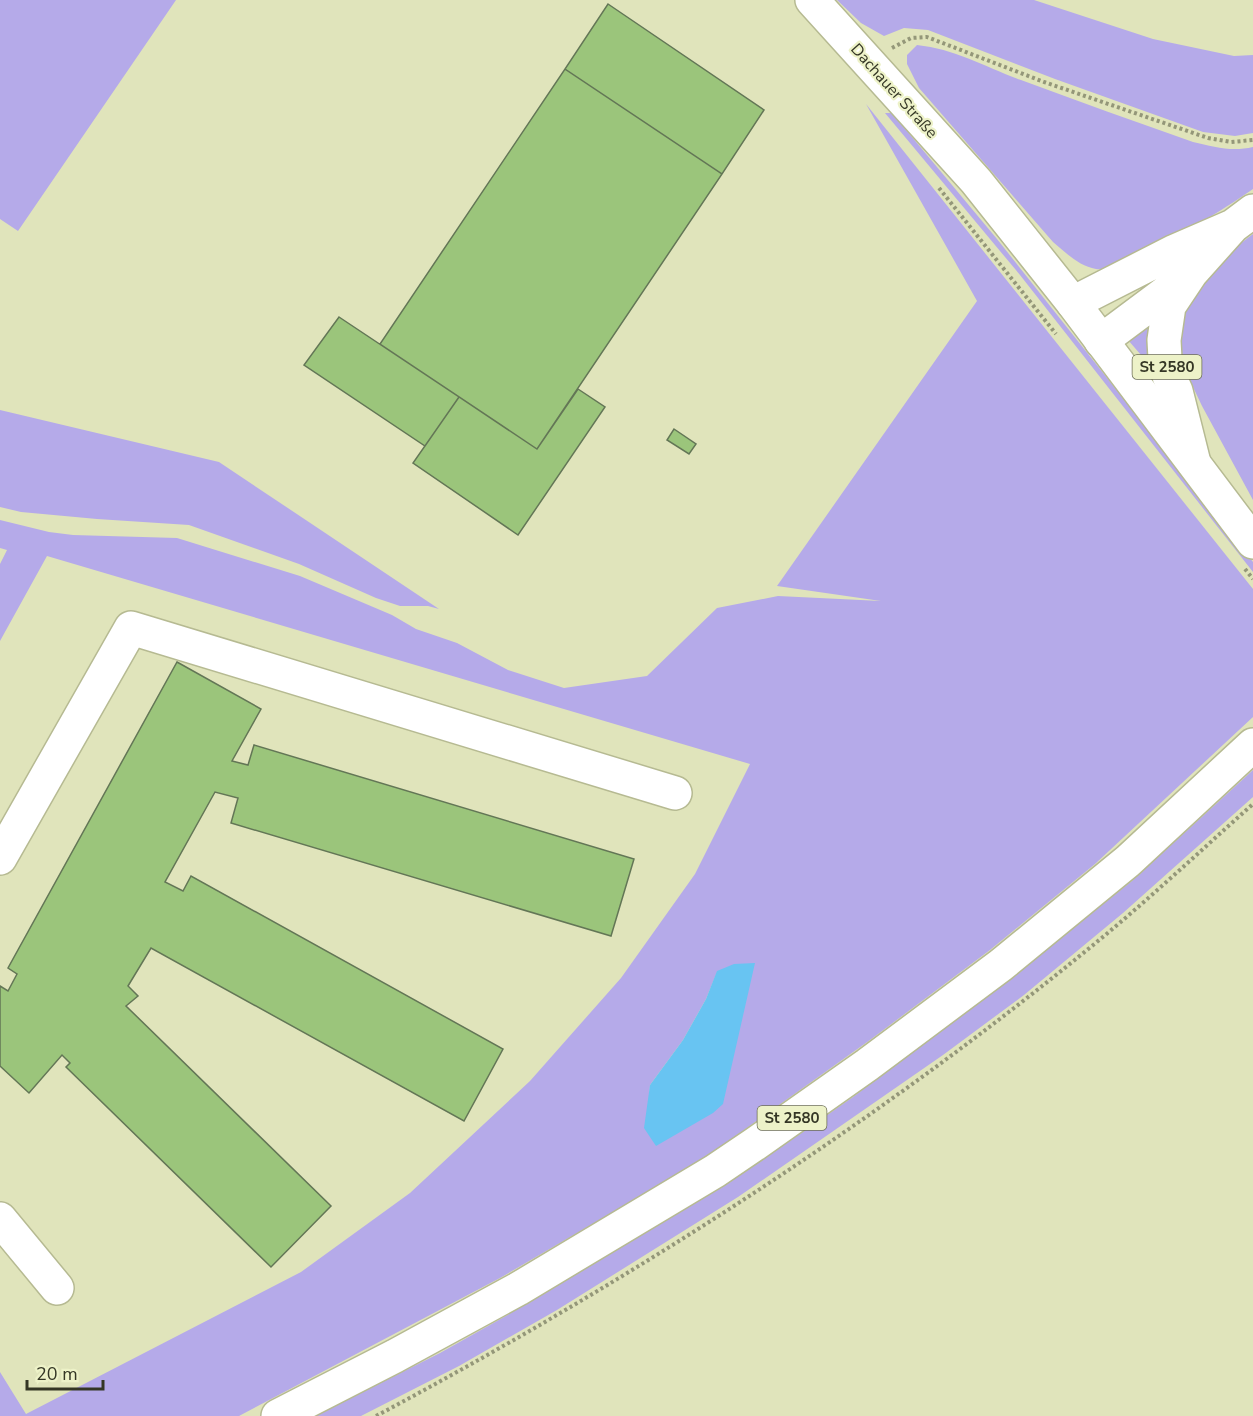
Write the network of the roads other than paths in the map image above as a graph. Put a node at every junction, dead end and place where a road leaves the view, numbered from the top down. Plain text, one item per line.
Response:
1 (812, 0) edge
2 (1243, 219) edge
3 (1191, 273) junction
4 (1073, 303) junction
5 (1101, 341) junction
6 (1194, 464) junction
7 (1246, 551) edge
8 (1253, 745) edge
9 (675, 793) dead end
10 (0, 858) edge
11 (0, 1219) edge
12 (57, 1288) dead end
13 (278, 1416) edge

1 - 4 main road, Dachauer Straße
2 - 3 main road, St 2580
2 - 4 main road, St 2580
3 - 5 main road, St 2580
3 - 6 main road, St 2580
4 - 5 main road, Dachauer Straße
5 - 6 main road, Dachauer Straße
6 - 7 main road, Dachauer Straße
8 - 13 main road, St 2580
9 - 10 main road
11 - 12 main road

